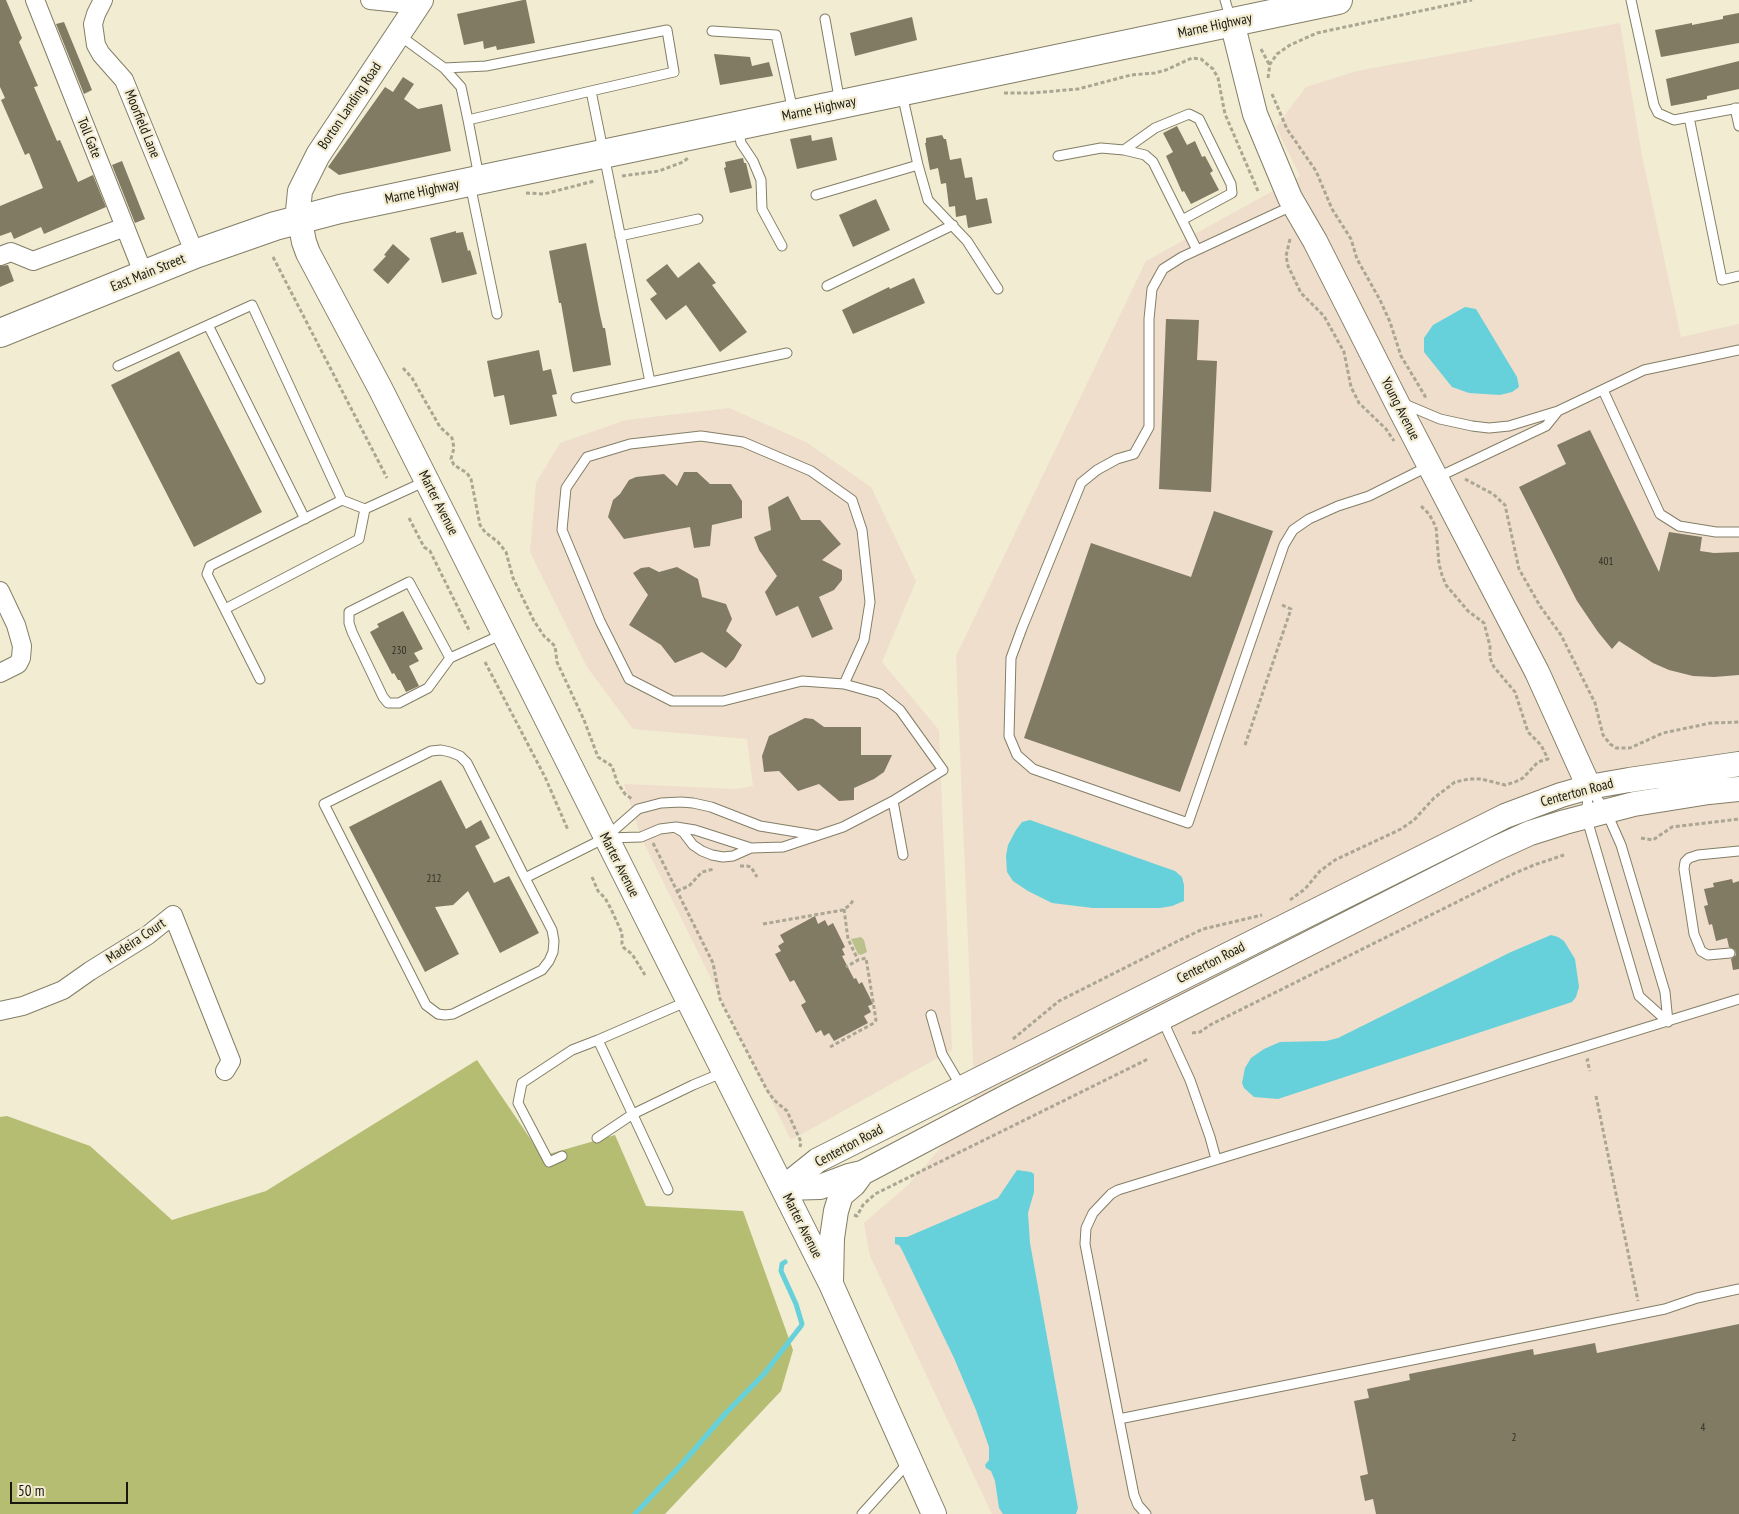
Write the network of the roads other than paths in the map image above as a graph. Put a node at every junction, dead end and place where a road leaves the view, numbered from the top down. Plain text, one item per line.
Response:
1 (34, 0) edge
2 (103, 0) edge
3 (370, 0) edge
4 (1338, 0) edge
5 (1631, 0) edge
6 (419, 3) edge
7 (1228, 11) edge
8 (825, 19) dead end
9 (712, 31) dead end
10 (398, 34) junction
11 (444, 68) junction
12 (591, 91) junction
13 (902, 92) junction
14 (841, 104) junction
15 (1737, 108) edge
16 (793, 114) junction
17 (1689, 117) junction
18 (468, 120) junction
19 (738, 126) junction
20 (1739, 126) edge
21 (1124, 150) junction
22 (603, 154) junction
23 (1058, 156) dead end
24 (918, 165) junction
25 (475, 181) junction
26 (816, 195) dead end
27 (1294, 205) junction
28 (299, 219) junction
29 (698, 219) dead end
30 (1182, 220) junction
31 (953, 225) junction
32 (125, 227) junction
33 (620, 236) junction
34 (782, 246) dead end
35 (1197, 250) junction
36 (195, 254) junction
37 (0, 256) edge
38 (144, 275) junction
39 (1739, 276) edge
40 (826, 286) dead end
41 (998, 288) dead end
42 (497, 314) dead end
43 (208, 325) junction
44 (0, 333) edge
45 (1739, 350) edge
46 (787, 353) dead end
47 (118, 366) dead end
48 (650, 382) junction
49 (1603, 390) junction
50 (576, 398) dead end
51 (1395, 400) junction
52 (1558, 411) junction
53 (1433, 472) junction
54 (426, 480) junction
55 (342, 500) junction
56 (365, 509) junction
57 (305, 519) junction
58 (1739, 532) edge
59 (0, 591) edge
60 (225, 609) junction
61 (503, 634) junction
62 (450, 658) junction
63 (0, 673) edge
64 (260, 679) dead end
65 (844, 684) junction
66 (1739, 764) edge
67 (1589, 788) junction
68 (1739, 789) edge
69 (893, 801) junction
70 (1596, 813) junction
71 (676, 828) junction
72 (816, 835) junction
73 (605, 838) junction
74 (751, 848) junction
75 (1739, 851) edge
76 (903, 855) dead end
77 (525, 878) junction
78 (1730, 953) dead end
79 (1739, 999) edge
80 (688, 1001) junction
81 (0, 1010) edge
82 (931, 1015) dead end
83 (1161, 1018) junction
84 (1668, 1022) junction
85 (598, 1040) junction
86 (224, 1071) dead end
87 (724, 1072) junction
88 (962, 1088) junction
89 (633, 1114) junction
90 (597, 1138) dead end
91 (562, 1156) dead end
92 (1216, 1159) junction
93 (862, 1173) junction
94 (782, 1188) junction
95 (668, 1190) dead end
96 (830, 1284) junction
97 (1739, 1289) edge
98 (1119, 1419) junction
99 (910, 1460) junction
100 (862, 1514) edge
101 (934, 1514) edge
102 (1146, 1514) edge

1 - 32 street, Toll Gate
2 - 36 street, Moorfield Lane
3 - 6 street
4 - 7 main road, Marne Highway
5 - 17 lane
6 - 10 main road, Borton Landing Road
7 - 13 main road, Marne Highway
7 - 27 main road, Young Avenue
8 - 14 lane
9 - 16 lane
10 - 11 lane
10 - 28 main road, Borton Landing Road
11 - 12 lane
11 - 18 lane
12 - 18 lane
12 - 22 lane
13 - 14 main road, Marne Highway
13 - 24 lane
14 - 16 main road, Marne Highway
15 - 17 lane
15 - 20 lane
16 - 19 main road, Marne Highway
17 - 39 lane
18 - 25 lane
19 - 22 main road, Marne Highway
19 - 34 lane
21 - 23 lane
21 - 30 lane
21 - 30 lane
22 - 25 main road, Marne Highway
22 - 33 lane
24 - 26 lane
24 - 31 lane
25 - 28 main road, Marne Highway
25 - 42 lane
27 - 35 lane
27 - 51 main road, Young Avenue
28 - 36 main road, East Main Street
28 - 54 main road, Marter Avenue
29 - 33 lane
30 - 35 lane
31 - 40 lane
31 - 41 lane
32 - 37 street
32 - 38 street, Toll Gate
33 - 48 lane
35 - 53 lane
36 - 38 main road, East Main Street
38 - 44 main road, East Main Street
43 - 47 lane
43 - 55 lane
43 - 57 lane
45 - 49 lane
46 - 48 lane
48 - 50 lane
49 - 52 lane
49 - 58 lane
51 - 52 lane
51 - 53 main road, Young Avenue
52 - 53 lane
53 - 67 main road, Young Avenue
54 - 56 lane
54 - 61 main road, Marter Avenue
55 - 56 lane
55 - 57 lane
56 - 60 lane
57 - 60 lane
59 - 63 street
60 - 64 lane
61 - 62 lane
61 - 73 main road, Marter Avenue
62 - 62 lane
65 - 65 lane
65 - 69 lane
66 - 67 main road, Centerton Road
67 - 70 lane
67 - 70 lane
67 - 88 main road, Centerton Road
68 - 70 main road, Centerton Road
69 - 72 lane
69 - 76 lane
70 - 83 main road, Centerton Road
70 - 84 lane
70 - 84 lane
71 - 73 lane
71 - 74 lane
71 - 74 lane
72 - 73 lane
72 - 74 lane
73 - 77 lane
73 - 80 main road, Marter Avenue
75 - 78 lane
77 - 77 lane
79 - 84 lane
80 - 85 lane
80 - 87 main road, Marter Avenue
81 - 86 street, Madeira Court
82 - 88 lane
83 - 92 lane
83 - 93 main road, Centerton Road
84 - 92 lane
85 - 89 lane
85 - 91 lane
87 - 89 lane
87 - 94 main road, Marter Avenue
88 - 94 main road, Centerton Road
89 - 90 lane
89 - 95 lane
92 - 98 lane
93 - 94 main road, Centerton Road
93 - 96 main road
94 - 96 main road, Marter Avenue
96 - 99 main road, Marter Avenue
97 - 98 lane
98 - 102 lane
99 - 100 lane
99 - 101 main road, Marter Avenue

